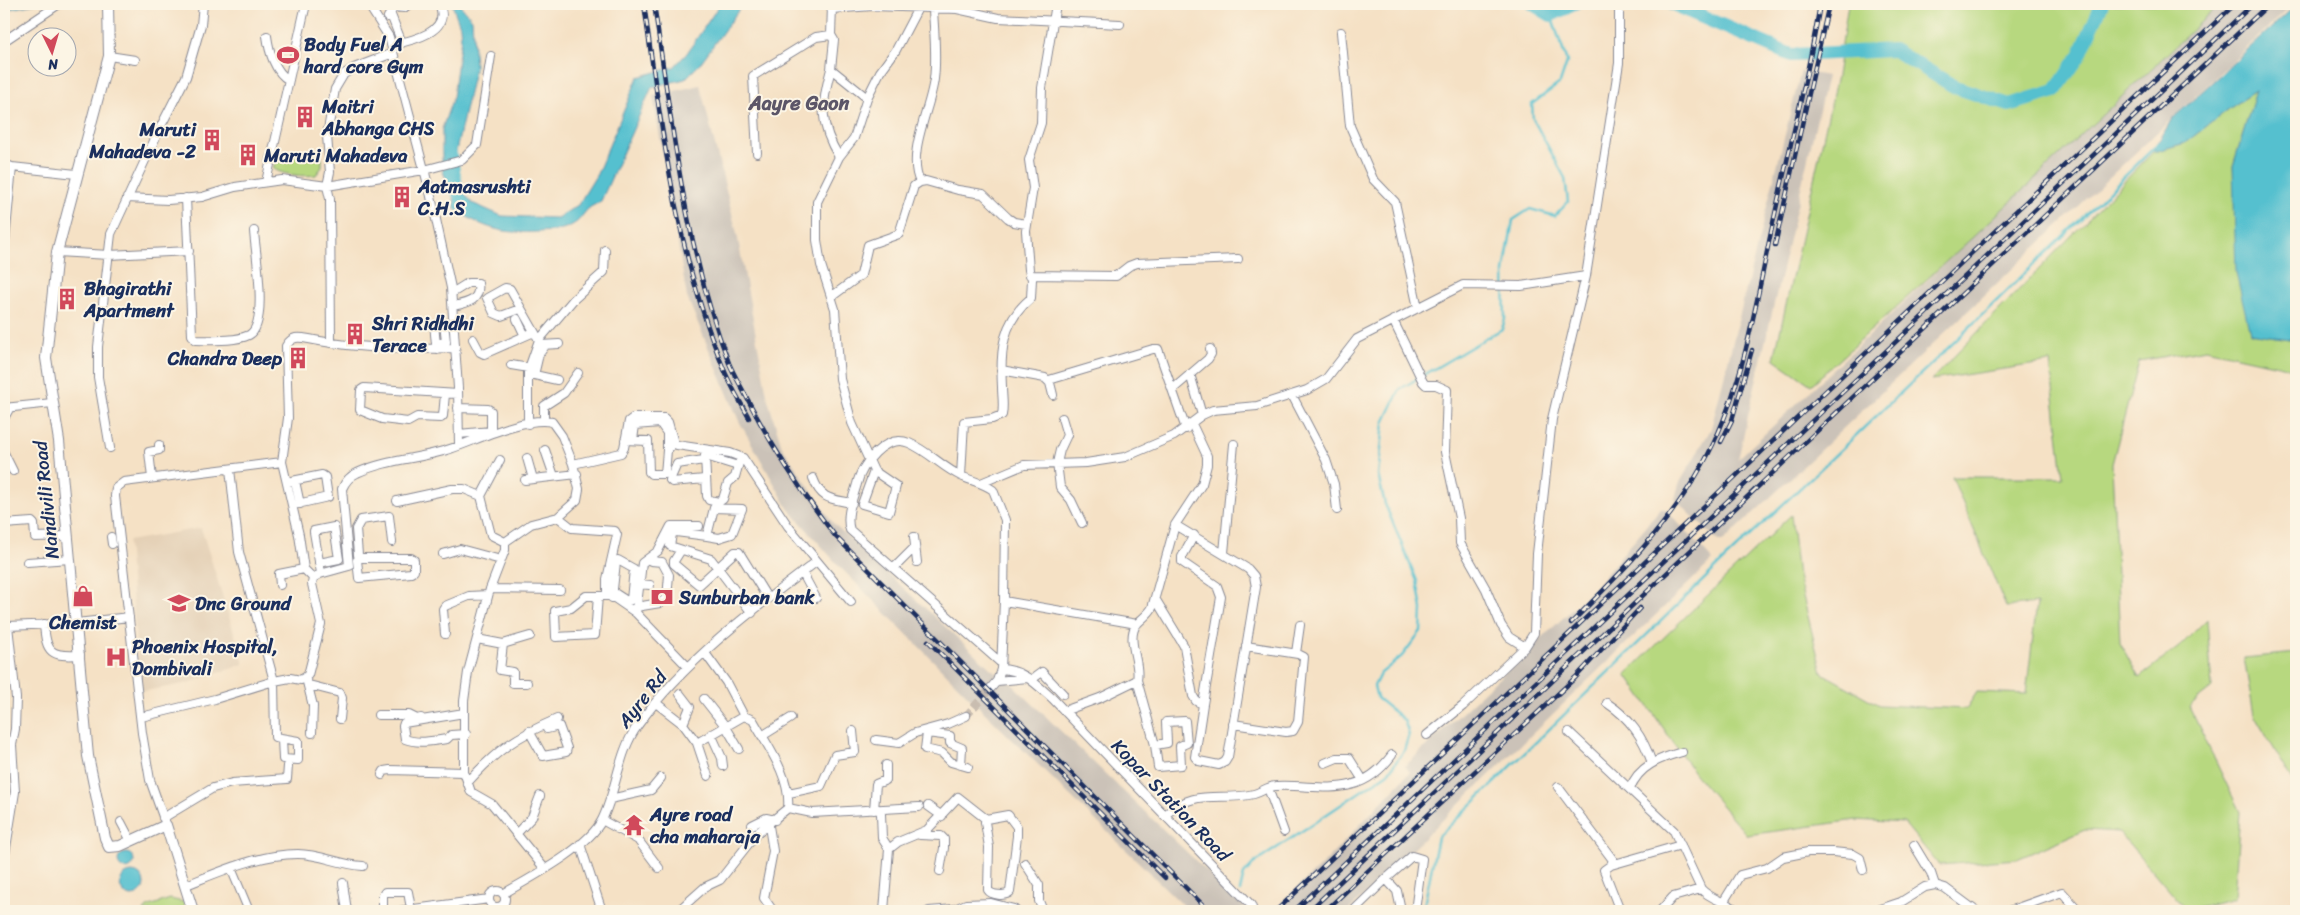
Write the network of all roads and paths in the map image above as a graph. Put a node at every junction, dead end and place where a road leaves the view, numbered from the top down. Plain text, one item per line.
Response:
1 (59, 4) edge
2 (108, 4) edge
3 (202, 4) edge
4 (306, 4) edge
5 (368, 4) edge
6 (409, 4) edge
7 (439, 4) edge
8 (1056, 4) edge
9 (1619, 4) edge
10 (393, 6) edge
11 (832, 6) edge
12 (918, 8) junction
13 (933, 8) junction
14 (391, 15) junction
15 (1054, 19) junction
16 (381, 24) junction
17 (1120, 24) dead end
18 (1341, 32) dead end
19 (831, 35) junction
20 (267, 36) dead end
21 (4, 41) edge
22 (402, 43) junction
23 (392, 49) junction
24 (109, 56) junction
25 (491, 56) dead end
26 (135, 60) dead end
27 (831, 69) junction
28 (289, 80) junction
29 (867, 98) junction
30 (756, 153) dead end
31 (839, 157) junction
32 (4, 164) edge
33 (12, 167) junction
34 (424, 170) junction
35 (76, 174) junction
36 (266, 182) junction
37 (920, 182) junction
38 (327, 186) junction
39 (128, 198) junction
40 (186, 198) junction
41 (1026, 224) junction
42 (254, 231) dead end
43 (605, 250) dead end
44 (4, 251) edge
45 (189, 251) junction
46 (57, 252) junction
47 (109, 255) junction
48 (1238, 259) dead end
49 (1030, 275) junction
50 (1586, 276) junction
51 (461, 287) junction
52 (452, 293) junction
53 (831, 297) junction
54 (463, 304) junction
55 (452, 306) junction
56 (1418, 308) junction
57 (520, 309) dead end
58 (517, 319) dead end
59 (1393, 320) junction
60 (534, 332) junction
61 (525, 336) junction
62 (473, 338) dead end
63 (331, 343) junction
64 (540, 343) junction
65 (559, 344) dead end
66 (455, 348) junction
67 (1210, 349) dead end
68 (511, 365) dead end
69 (1001, 370) junction
70 (530, 372) junction
71 (578, 373) dead end
72 (1190, 374) junction
73 (557, 380) dead end
74 (1049, 380) junction
75 (1173, 389) junction
76 (445, 394) junction
77 (458, 394) junction
78 (1052, 395) dead end
79 (1292, 395) junction
80 (52, 403) junction
81 (6, 408) edge
82 (458, 408) junction
83 (1202, 415) junction
84 (4, 418) edge
85 (1062, 418) dead end
86 (544, 420) junction
87 (528, 424) junction
88 (1189, 426) junction
89 (458, 434) junction
90 (625, 440) junction
91 (633, 440) junction
92 (674, 444) junction
93 (1234, 444) dead end
94 (159, 445) dead end
95 (458, 445) junction
96 (110, 448) dead end
97 (706, 449) junction
98 (667, 450) junction
99 (547, 452) dead end
100 (4, 453) edge
101 (740, 456) junction
102 (527, 458) dead end
103 (500, 460) dead end
104 (704, 460) junction
105 (869, 460) junction
106 (282, 462) junction
107 (1057, 463) junction
108 (573, 464) junction
109 (738, 466) junction
110 (230, 468) junction
111 (13, 471) dead end
112 (874, 471) junction
113 (577, 474) junction
114 (557, 476) junction
115 (961, 476) junction
116 (152, 478) junction
117 (813, 478) dead end
118 (705, 479) junction
119 (291, 482) junction
120 (982, 483) junction
121 (481, 496) junction
122 (397, 501) dead end
123 (852, 503) junction
124 (296, 504) junction
125 (1337, 510) dead end
126 (558, 517) junction
127 (1082, 523) dead end
128 (4, 524) edge
129 (1175, 524) junction
130 (699, 526) dead end
131 (351, 530) junction
132 (1194, 535) junction
133 (68, 536) junction
134 (707, 536) junction
135 (914, 536) dead end
136 (120, 539) junction
137 (112, 540) dead end
138 (392, 542) dead end
139 (505, 542) junction
140 (915, 547) junction
141 (681, 550) junction
142 (381, 553) dead end
143 (1224, 553) junction
144 (443, 554) dead end
145 (358, 555) junction
146 (70, 559) junction
147 (336, 560) junction
148 (501, 560) junction
149 (352, 561) junction
150 (651, 561) dead end
151 (27, 562) dead end
152 (816, 562) junction
153 (917, 562) dead end
154 (319, 564) junction
155 (718, 566) junction
156 (894, 568) junction
157 (304, 569) junction
158 (338, 570) junction
159 (802, 572) junction
160 (321, 574) junction
161 (313, 578) junction
162 (639, 584) junction
163 (280, 585) dead end
164 (650, 585) dead end
165 (560, 590) dead end
166 (489, 592) junction
167 (611, 595) junction
168 (598, 596) junction
169 (816, 598) dead end
170 (768, 599) junction
171 (1156, 600) junction
172 (1004, 601) junction
173 (851, 602) dead end
174 (636, 610) junction
175 (752, 613) junction
176 (129, 617) junction
177 (77, 623) junction
178 (6, 624) edge
179 (44, 624) junction
180 (1137, 624) junction
181 (1300, 625) dead end
182 (444, 634) dead end
183 (530, 636) dead end
184 (477, 639) junction
185 (502, 644) junction
186 (67, 646) dead end
187 (1246, 646) junction
188 (1524, 647) junction
189 (705, 653) junction
190 (1296, 654) junction
191 (80, 655) junction
192 (68, 656) junction
193 (1001, 666) junction
194 (688, 667) junction
195 (1030, 679) junction
196 (1136, 680) junction
197 (274, 681) junction
198 (997, 681) junction
199 (307, 682) junction
200 (527, 683) dead end
201 (990, 689) tunnel mouth
202 (680, 694) dead end
203 (1063, 694) dead end
204 (704, 699) dead end
205 (656, 703) junction
206 (1607, 703) dead end
207 (1203, 704) junction
208 (464, 710) junction
209 (1064, 711) junction
210 (378, 715) dead end
211 (744, 716) junction
212 (966, 716) tunnel mouth
213 (140, 717) junction
214 (791, 718) dead end
215 (340, 719) dead end
216 (557, 719) dead end
217 (683, 724) junction
218 (1233, 724) junction
219 (726, 727) junction
220 (853, 731) dead end
221 (1568, 732) dead end
222 (312, 733) dead end
223 (1152, 733) junction
224 (466, 734) junction
225 (530, 734) junction
226 (711, 734) junction
227 (1428, 735) dead end
228 (762, 736) junction
229 (1167, 738) junction
230 (282, 739) dead end
231 (876, 740) dead end
232 (697, 743) junction
233 (1155, 744) junction
234 (739, 749) dead end
235 (1682, 752) dead end
236 (1392, 755) dead end
237 (1325, 763) dead end
238 (1652, 763) junction
239 (886, 765) dead end
240 (288, 766) dead end
241 (723, 766) dead end
242 (964, 766) joint
243 (464, 772) junction
244 (382, 775) dead end
245 (708, 776) dead end
246 (662, 778) dead end
247 (1363, 780) junction
248 (467, 783) junction
249 (1558, 787) dead end
250 (1268, 788) junction
251 (1630, 789) junction
252 (789, 793) junction
253 (540, 796) dead end
254 (610, 799) junction
255 (928, 806) dead end
256 (919, 807) dead end
257 (788, 808) junction
258 (878, 812) junction
259 (7, 815) edge
260 (942, 816) junction
261 (1164, 816) junction
262 (986, 819) junction
263 (602, 820) junction
264 (775, 820) junction
265 (121, 822) dead end
266 (165, 822) junction
267 (752, 825) dead end
268 (769, 826) junction
269 (1284, 832) dead end
270 (517, 833) junction
271 (920, 835) junction
272 (131, 841) junction
273 (580, 844) junction
274 (1914, 844) dead end
275 (1681, 845) junction
276 (889, 849) junction
277 (4, 860) edge
278 (1025, 863) dead end
279 (1611, 865) junction
280 (363, 866) dead end
281 (231, 868) junction
282 (659, 868) dead end
283 (545, 869) junction
284 (1863, 870) dead end
285 (940, 871) dead end
286 (1386, 879) junction
287 (343, 883) dead end
288 (1935, 885) junction
289 (186, 886) junction
290 (1700, 889) junction
291 (503, 894) junction
292 (489, 899) junction
293 (1724, 901) junction
294 (410, 904) dead end
295 (972, 908) edge
296 (500, 909) edge
297 (955, 910) edge
298 (193, 911) edge
299 (249, 911) edge
300 (347, 911) edge
301 (383, 911) edge
302 (399, 911) edge
303 (602, 911) edge
304 (678, 911) edge
305 (773, 911) edge
306 (884, 911) edge
307 (929, 911) edge
308 (1016, 911) edge
309 (1043, 911) edge
310 (1253, 911) edge
311 (1353, 911) edge
312 (1402, 911) edge
313 (1415, 911) edge
314 (1620, 911) edge
315 (1660, 911) edge
316 (1738, 911) edge
317 (1874, 911) edge
318 (1976, 911) edge
319 (2009, 911) edge
320 (2079, 911) edge

1 - 21 street
2 - 24 street, Nandivili Road
3 - 39 street
4 - 28 street
5 - 16 street
6 - 10 street
7 - 22 street
8 - 15 street
9 - 50 street
10 - 14 street
11 - 12 street
11 - 19 street
12 - 13 street
12 - 29 street
13 - 15 street
13 - 37 street
14 - 16 street
14 - 22 street
15 - 17 street
15 - 41 street
16 - 23 street
18 - 56 street
19 - 27 street
19 - 30 street
20 - 28 street
22 - 23 street
23 - 34 street
23 - 38 street
24 - 26 street
24 - 35 street, Nandivili Road
25 - 34 street
27 - 29 street
27 - 31 street
28 - 36 street
29 - 31 street
31 - 53 street
32 - 33 street
33 - 35 street
33 - 44 street
34 - 38 street
34 - 52 street
35 - 46 street, Nandivili Road
36 - 38 street
36 - 40 street
37 - 41 street
37 - 53 street
38 - 63 street
39 - 40 street
39 - 47 street
40 - 45 street
41 - 49 street
42 - 45 street
43 - 64 street
45 - 47 street
46 - 47 street
46 - 80 street, Nandivili Road
47 - 96 street
48 - 49 street
49 - 69 street
50 - 56 street
50 - 188 street
51 - 52 street
51 - 54 street
51 - 54 street
52 - 55 street
53 - 105 street
54 - 55 street
55 - 66 street
56 - 59 street
57 - 60 street
58 - 61 street
59 - 79 street
59 - 188 street
60 - 61 street
60 - 64 street
61 - 62 street
63 - 66 street
63 - 106 street
64 - 65 street
64 - 70 street
66 - 77 street
67 - 72 street
68 - 70 street
69 - 74 street
69 - 115 street
70 - 73 street
70 - 87 street
71 - 86 street
72 - 75 street
72 - 83 street
74 - 75 street
74 - 78 street
75 - 88 street
76 - 76 street
76 - 77 street
77 - 82 street
79 - 83 street
79 - 125 street
80 - 81 street
80 - 133 street, Nandivili Road
81 - 84 street
82 - 89 street
82 - 89 street
83 - 88 street
85 - 107 street
86 - 87 street
86 - 108 street
87 - 95 street
88 - 107 street
88 - 129 street
89 - 95 street
90 - 91 street
90 - 92 street
90 - 108 street
91 - 98 street
91 - 98 street
92 - 97 street
92 - 98 street
93 - 143 street
94 - 116 street
95 - 131 street
97 - 101 street
97 - 104 street
99 - 114 street
100 - 111 street
101 - 109 street
101 - 152 street
102 - 114 street
103 - 121 street
104 - 109 street
104 - 118 street
104 - 118 street
105 - 112 street
105 - 115 street
105 - 123 street
106 - 110 street
106 - 119 street
107 - 120 street
107 - 127 street
108 - 113 street
109 - 118 street
110 - 116 street
110 - 197 street
112 - 112 street
113 - 114 street
113 - 126 street
115 - 120 street
116 - 136 street
117 - 123 street
119 - 124 street
119 - 124 street
120 - 172 street
121 - 122 street
121 - 139 street
123 - 156 street
124 - 157 street
126 - 139 street
126 - 167 street
128 - 133 street
129 - 132 street
129 - 171 street
130 - 162 street
131 - 138 street
131 - 145 street
131 - 149 street
132 - 143 street
132 - 207 street
133 - 146 street, Nandivili Road
134 - 134 street
134 - 141 street
135 - 140 street
136 - 137 street
136 - 176 street
139 - 148 street
140 - 153 street
140 - 156 street
141 - 155 street
141 - 155 street
142 - 145 street
143 - 187 street
144 - 148 street
145 - 149 street
146 - 151 street
146 - 177 street, Nandivili Road
147 - 154 street
147 - 154 street
147 - 158 street
148 - 166 street
149 - 149 street
149 - 158 street
150 - 174 street
152 - 159 street, Ayre Rd
152 - 173 street
154 - 160 street
155 - 170 street
155 - 175 street
156 - 193 street
157 - 161 street
157 - 163 street
158 - 160 street
159 - 169 street
159 - 170 street, Ayre Rd
160 - 161 street
161 - 199 street
162 - 164 street
162 - 174 street
165 - 166 street
166 - 182 street
166 - 184 street
167 - 167 street
167 - 168 street
167 - 174 street
168 - 168 street
170 - 175 street, Ayre Rd
171 - 180 street
171 - 207 street
172 - 180 street
172 - 193 street
174 - 194 street
175 - 189 street, Ayre Rd
176 - 177 street
176 - 213 street
177 - 179 street
177 - 191 street, Nandivili Road
178 - 179 street
178 - 259 street
179 - 192 street
180 - 196 street
181 - 190 street
183 - 185 street
184 - 185 street
184 - 208 street
185 - 200 street
186 - 192 street
187 - 190 street
187 - 218 street
188 - 227 street
189 - 194 street, Ayre Rd
189 - 211 street
190 - 218 street
191 - 192 street
191 - 272 street, Nandivili Road
193 - 195 street
193 - 198 street
194 - 205 street, Ayre Rd
195 - 198 street
195 - 203 street
195 - 209 street, Kopar Station Road
196 - 209 street
196 - 223 street
197 - 199 street
197 - 213 street
197 - 230 street
198 - 201 street
199 - 215 street
199 - 222 street
202 - 217 street
204 - 219 street
205 - 217 street
205 - 254 street, Ayre Rd
206 - 238 street
207 - 218 street
208 - 210 street
208 - 224 street
208 - 224 street
209 - 261 street, Kopar Station Road
211 - 219 street
211 - 228 street
212 - 231 street
213 - 266 street
214 - 228 street
216 - 225 street
217 - 232 street
219 - 226 street
219 - 234 street
220 - 252 street
221 - 251 street
223 - 229 street
223 - 233 street
224 - 243 street
225 - 225 street
225 - 248 street
226 - 232 street
226 - 241 street
228 - 252 street
229 - 233 street
229 - 233 street
232 - 245 street
235 - 238 street
236 - 247 street
237 - 247 street
238 - 251 street
239 - 258 street
240 - 266 street
242 - 242 street
243 - 244 street
243 - 248 street
246 - 254 street
247 - 250 street
248 - 270 street
249 - 279 street
250 - 261 street
250 - 269 street
251 - 275 street
252 - 257 street
253 - 270 street
254 - 263 street, Ayre Rd
255 - 260 street
256 - 258 street
257 - 258 street
257 - 264 street
258 - 276 street
259 - 277 street
260 - 262 street
260 - 271 street
261 - 310 street, Kopar Station Road
262 - 262 street
263 - 273 street, Ayre Rd
263 - 282 street
264 - 267 street
264 - 268 street
265 - 272 street
266 - 272 street, Nandivili Road
266 - 289 street
268 - 304 street
268 - 305 street
270 - 283 street
271 - 276 street
271 - 285 street
273 - 283 street, Ayre Rd
273 - 303 street
274 - 288 street
275 - 279 street
275 - 290 street
276 - 306 street
278 - 309 street
279 - 314 street
280 - 281 street
281 - 289 street
281 - 299 street
283 - 291 street, Ayre Rd
284 - 293 street
286 - 311 street
286 - 312 street
286 - 313 street
287 - 300 street
288 - 317 street
288 - 318 street
289 - 298 street
290 - 293 street
290 - 315 street
291 - 292 street
291 - 296 street
292 - 296 street
292 - 302 street
293 - 316 street
294 - 301 street
295 - 297 street
295 - 308 street
297 - 307 street
319 - 320 street

